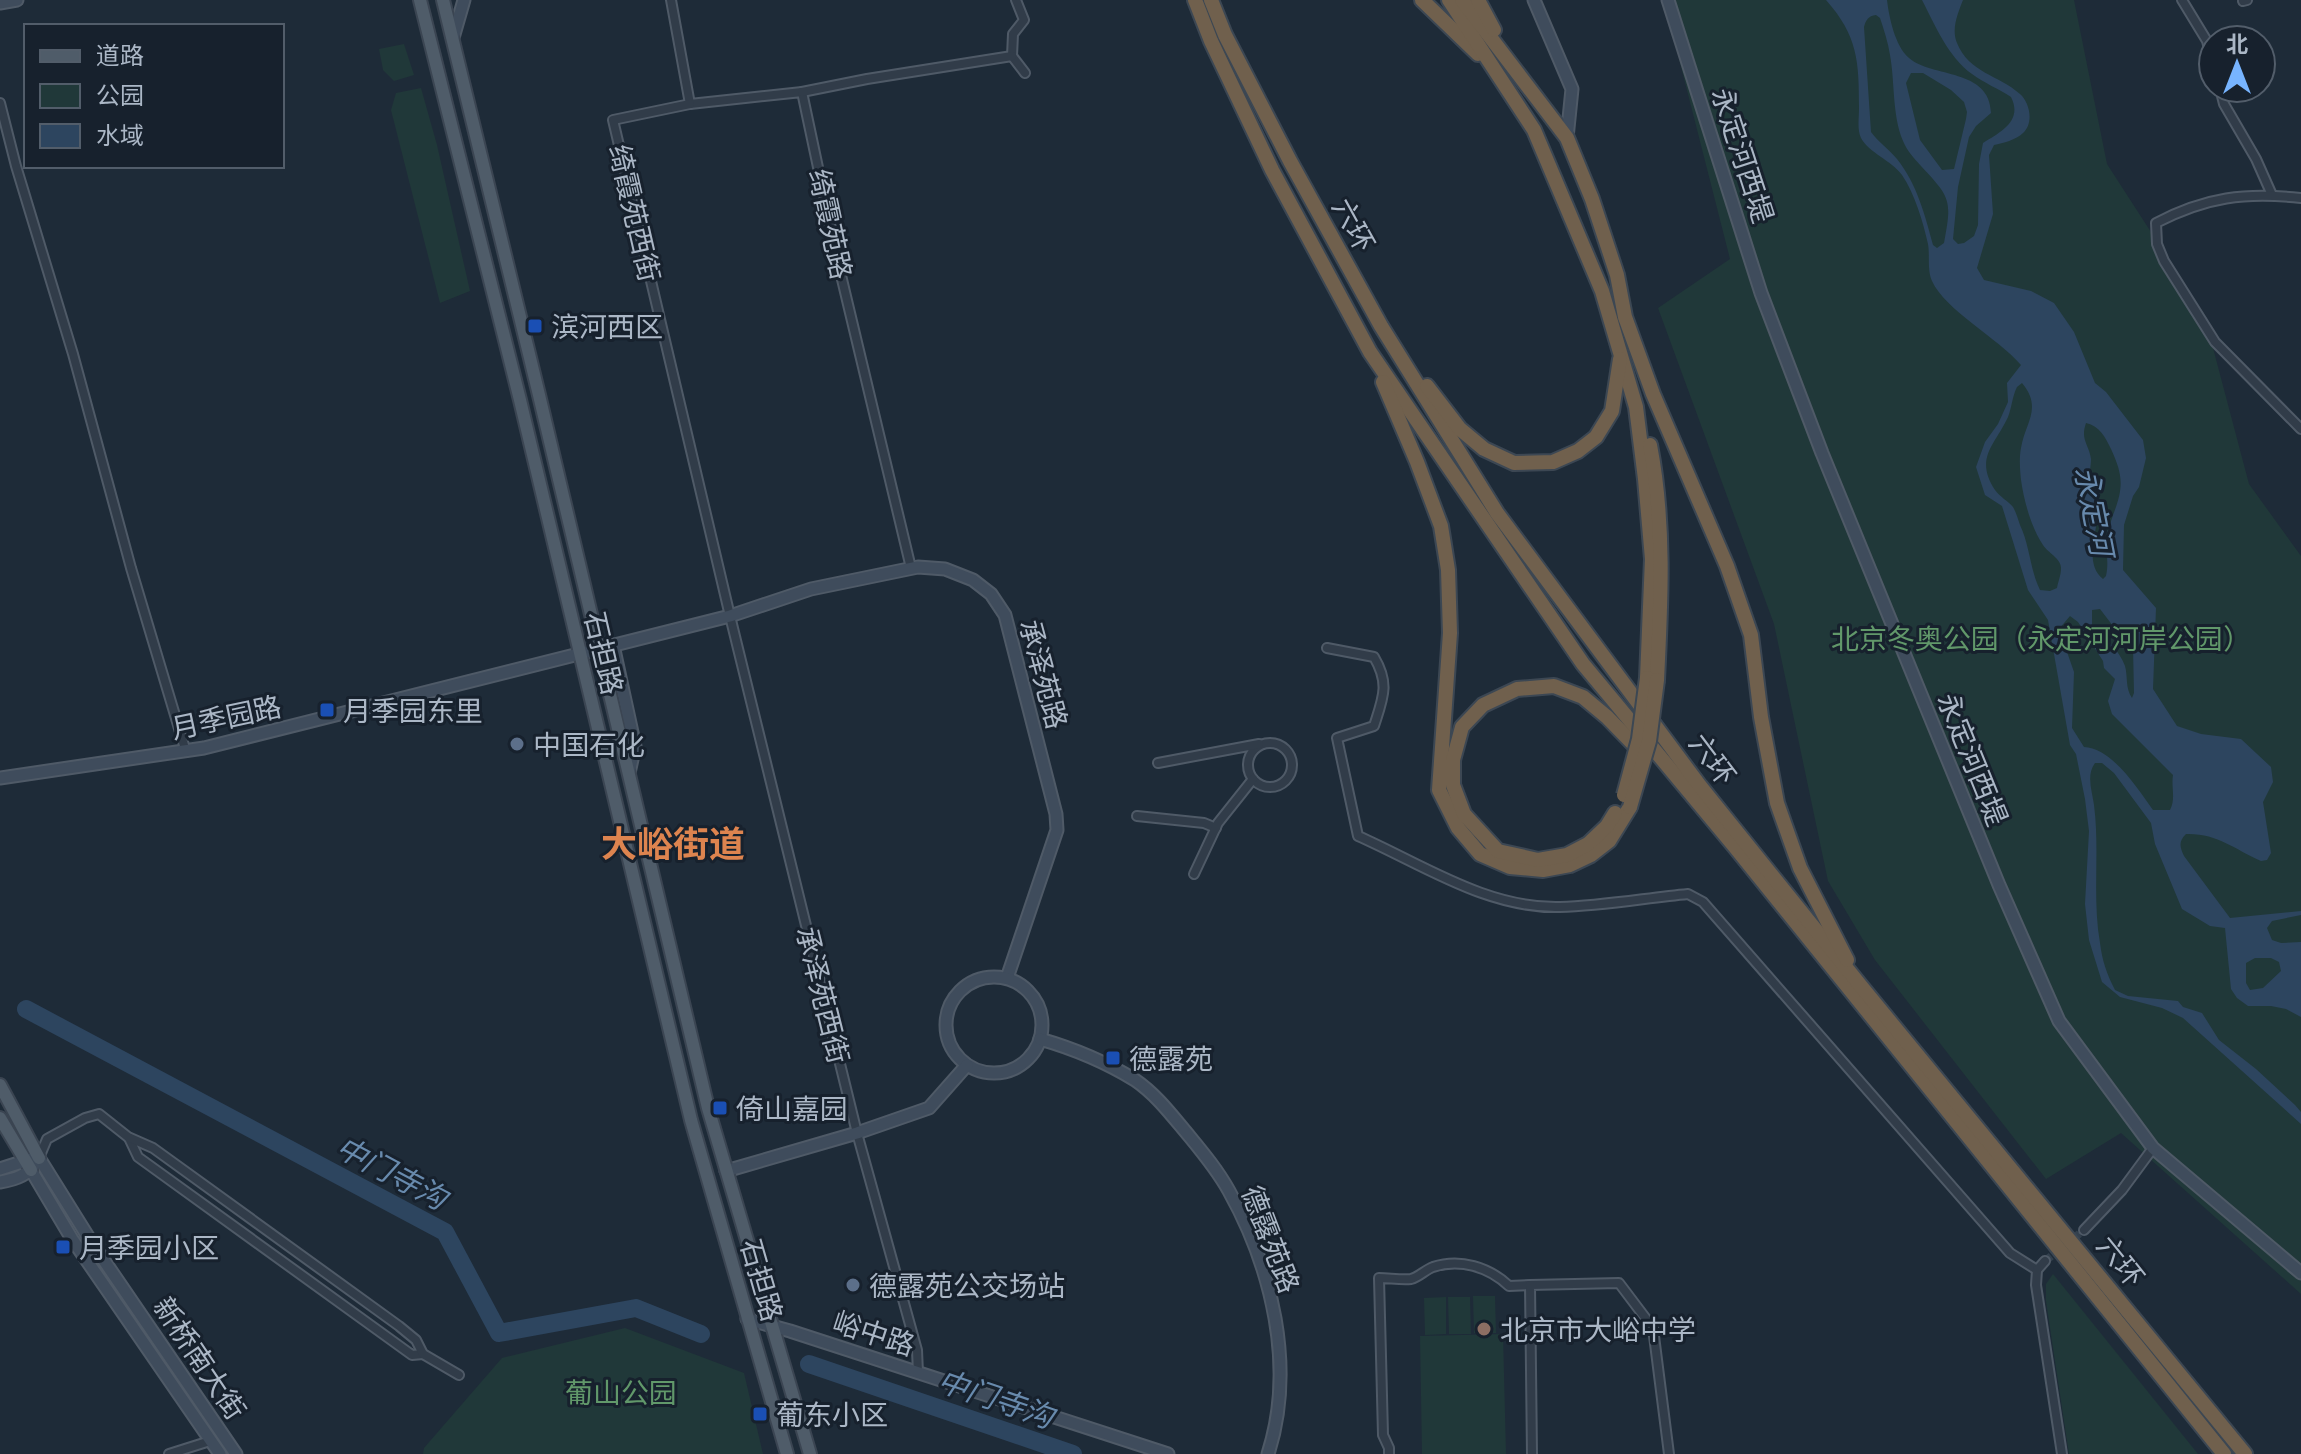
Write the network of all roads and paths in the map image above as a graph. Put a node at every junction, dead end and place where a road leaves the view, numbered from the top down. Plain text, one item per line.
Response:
1 (17, 0) edge
2 (420, 0) edge
3 (443, 0) edge
4 (464, 0) edge
5 (671, 0) edge
6 (1016, 0) edge
7 (1195, 0) edge
8 (1211, 0) edge
9 (1449, 0) edge
10 (1462, 0) edge
11 (1478, 0) edge
12 (1534, 0) edge
13 (1668, 0) edge
14 (2182, 0) edge
15 (1423, 1) edge
16 (0, 3) edge
17 (2197, 25) edge
18 (1218, 38) junction
19 (453, 39) junction
20 (1012, 56) junction
21 (1515, 69) junction
22 (1025, 73) dead end
23 (1499, 74) junction
24 (802, 92) junction
25 (0, 103) edge
26 (690, 104) junction
27 (2224, 104) edge
28 (1567, 138) junction
29 (2272, 195) junction
30 (2301, 198) edge
31 (1625, 317) junction
32 (1381, 326) junction
33 (1370, 352) junction
34 (1620, 354) junction
35 (2301, 429) edge
36 (911, 568) junction
37 (730, 616) junction
38 (613, 645) junction
39 (598, 648) junction
40 (1327, 648) dead end
41 (579, 653) junction
42 (1652, 679) junction
43 (1264, 743) junction
44 (186, 752) junction
45 (1158, 763) dead end
46 (629, 774) junction
47 (0, 778) edge
48 (1253, 779) junction
49 (1626, 805) junction
50 (1137, 816) dead end
51 (1216, 828) junction
52 (1735, 847) junction
53 (1194, 874) dead end
54 (1007, 978) junction
55 (1860, 985) junction
56 (1040, 1039) junction
57 (967, 1065) junction
58 (0, 1085) edge
59 (0, 1118) edge
60 (857, 1133) junction
61 (128, 1137) junction
62 (2153, 1148) junction
63 (39, 1158) junction
64 (28, 1165) junction
65 (0, 1169) edge
66 (726, 1171) junction
67 (0, 1182) edge
68 (2084, 1230) tunnel mouth
69 (2045, 1261) tunnel mouth
70 (2037, 1270) junction
71 (2301, 1273) edge
72 (1530, 1285) junction
73 (747, 1319) junction
74 (772, 1326) junction
75 (423, 1354) junction
76 (918, 1373) junction
77 (459, 1375) dead end
78 (210, 1441) junction
79 (169, 1454) edge
80 (220, 1454) edge
81 (236, 1454) edge
82 (787, 1454) edge
83 (810, 1454) edge
84 (1168, 1454) edge
85 (1268, 1454) edge
86 (1389, 1454) edge
87 (1532, 1454) edge
88 (1669, 1454) edge
89 (2062, 1454) edge
90 (2224, 1454) edge
91 (2245, 1454) edge

1 - 16 street
2 - 41 main road, 石担路
3 - 19 main road, 石担路
4 - 19 street
5 - 26 street
6 - 20 street
7 - 18 highway
8 - 18 highway
9 - 23 highway
10 - 21 highway
11 - 21 highway
12 - 28 street
13 - 62 street, 永定河西堤
14 - 17 street
15 - 23 highway
18 - 32 highway, 六环
18 - 33 highway, 六环
19 - 39 main road, 石担路
20 - 22 street
20 - 24 street
21 - 28 highway
23 - 34 highway
24 - 26 street
24 - 36 street, 绮霞苑路
25 - 44 street
26 - 37 street, 绮霞苑西街
27 - 29 street
28 - 31 highway
29 - 30 street
29 - 35 street
31 - 42 highway
31 - 55 highway
32 - 34 highway
32 - 55 highway, 六环
33 - 49 highway
33 - 52 highway, 六环
34 - 42 highway
36 - 37 street, 承泽苑路
36 - 54 street, 承泽苑路
37 - 38 street, 承泽苑路
37 - 60 street, 承泽苑西街
38 - 39 street, 承泽苑路
38 - 46 street
39 - 41 street, 月季园路
39 - 46 main road, 石担路
40 - 70 street
41 - 44 street, 月季园路
41 - 73 main road, 石担路
42 - 49 highway, bridge
43 - 45 street
43 - 48 street
43 - 48 street
44 - 47 street, 月季园路
46 - 66 main road, 石担路
48 - 51 street
49 - 52 highway
50 - 51 street
51 - 53 street
52 - 90 highway, 六环
54 - 56 street
54 - 57 street
55 - 91 highway, 六环
56 - 57 street
56 - 85 street, 德露苑路
57 - 60 street
58 - 63 main road, 新桥南大街
59 - 64 main road, 新桥南大街
60 - 66 street
60 - 76 street, 承泽苑西街
61 - 63 street
61 - 75 street
61 - 75 street
62 - 68 street
62 - 71 street, 永定河西堤
63 - 64 street
63 - 81 street, 新桥南大街
64 - 65 street
64 - 67 street
64 - 78 street, 新桥南大街
66 - 74 main road, 石担路
69 - 70 street
70 - 89 street
72 - 86 street
72 - 87 street
72 - 88 street
73 - 74 street, 峪中路
73 - 82 main road, 石担路
74 - 76 street, 峪中路
74 - 83 main road, 石担路
75 - 77 street
76 - 84 street, 峪中路
78 - 79 street
78 - 80 street, 新桥南大街

